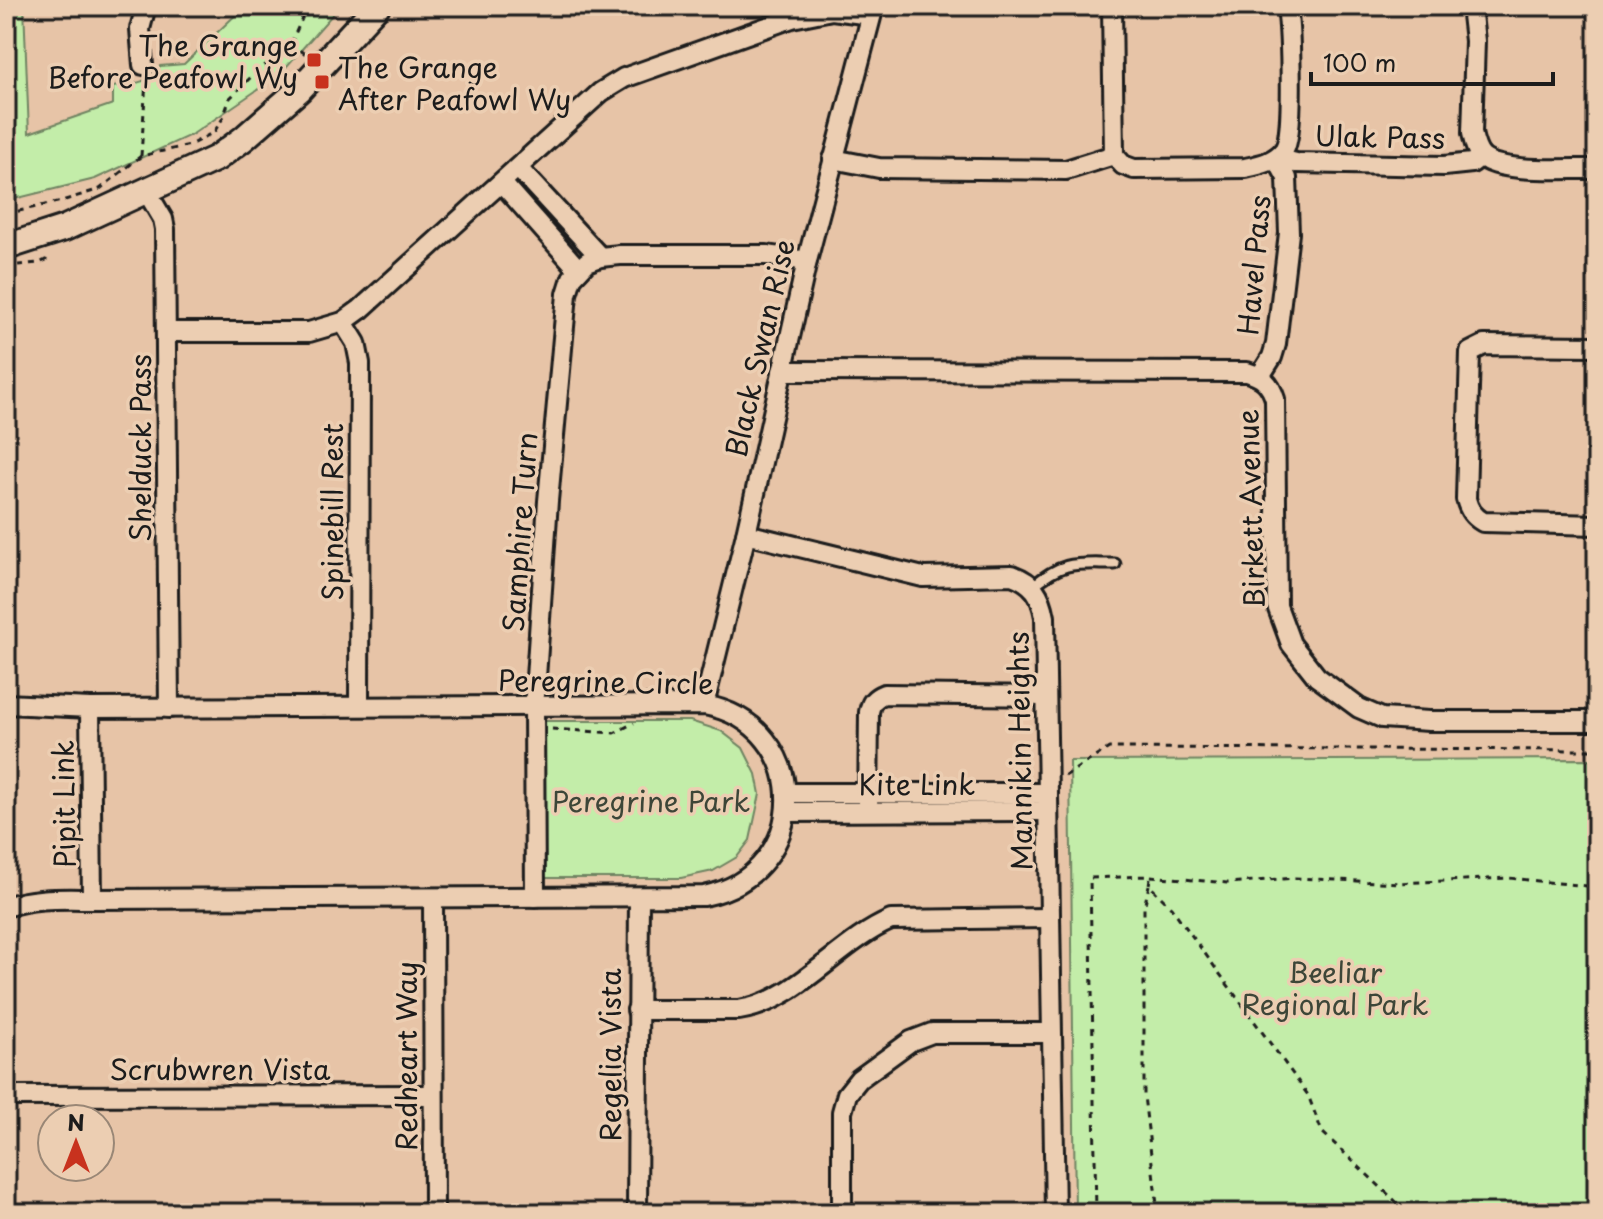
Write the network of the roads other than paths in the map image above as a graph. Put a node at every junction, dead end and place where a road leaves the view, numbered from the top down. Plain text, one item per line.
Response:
1 (146, 6) edge
2 (377, 6) edge
3 (1112, 6) edge
4 (1287, 6) edge
5 (1471, 6) edge
6 (873, 11) edge
7 (143, 65) road end
8 (1114, 155) junction
9 (1481, 156) junction
10 (1276, 158) junction
11 (833, 159) junction
12 (518, 168) junction
13 (1597, 169) edge
14 (502, 183) junction
15 (147, 192) junction
16 (89, 215) junction
17 (6, 231) edge
18 (6, 247) edge
19 (600, 257) junction
20 (807, 261) junction
21 (579, 270) junction
22 (343, 322) junction
23 (167, 332) junction
24 (1597, 346) edge
25 (782, 371) junction
26 (1260, 376) junction
27 (1597, 525) edge
28 (746, 534) junction
29 (1115, 564) dead end
30 (1033, 586) junction
31 (1045, 696) junction
32 (6, 704) edge
33 (704, 705) junction
34 (359, 706) junction
35 (534, 707) junction
36 (90, 708) junction
37 (169, 708) junction
38 (1597, 721) edge
39 (1048, 794) junction
40 (868, 802) junction
41 (786, 803) junction
42 (535, 897) junction
43 (639, 897) junction
44 (433, 898) junction
45 (92, 899) junction
46 (6, 907) edge
47 (1050, 918) junction
48 (637, 1010) junction
49 (1051, 1033) junction
50 (433, 1095) junction
51 (6, 1096) edge
52 (434, 1213) edge
53 (637, 1213) edge
54 (842, 1213) edge
55 (1055, 1213) edge

1 - 7 street
2 - 15 street
3 - 8 street
4 - 10 street
5 - 9 street
6 - 11 street, Black Swan Rise
6 - 12 street
8 - 10 street
8 - 11 street
9 - 10 street, Ulak Pass
9 - 13 street
10 - 26 street, Havel Pass
11 - 20 street, Black Swan Rise
12 - 14 street
12 - 19 street
14 - 21 street
14 - 22 street
15 - 16 street
15 - 23 street, Shelduck Pass
16 - 17 street
16 - 18 street
19 - 20 street
19 - 21 street
20 - 25 street, Black Swan Rise
21 - 35 street, Samphire Turn
22 - 23 street
22 - 34 street, Spinebill Rest
23 - 37 street, Shelduck Pass
24 - 27 street
25 - 26 street, Birkett Avenue
25 - 28 street, Black Swan Rise
26 - 38 street, Birkett Avenue
28 - 30 street
28 - 33 street, Black Swan Rise
29 - 30 lane
30 - 31 street, Mannikin Heights
31 - 39 street, Mannikin Heights
31 - 40 street
32 - 36 street, Peregrine Circle
33 - 35 street, Peregrine Circle
33 - 41 street, Peregrine Circle
34 - 35 street, Peregrine Circle
34 - 37 street, Peregrine Circle
35 - 42 street, Samphire Turn
36 - 37 street, Peregrine Circle
36 - 45 street, Pipit Link
39 - 40 street, Kite Link
39 - 47 street, Mannikin Heights
40 - 41 street, Kite Link
41 - 43 street
42 - 43 street
42 - 44 street
43 - 48 street, Regelia Vista
44 - 45 street
44 - 50 street, Redheart Way
45 - 46 street
47 - 48 street
47 - 49 street, Mannikin Heights
48 - 53 street, Regelia Vista
49 - 54 street
49 - 55 street, Mannikin Heights
50 - 51 street, Scrubwren Vista
50 - 52 street, Redheart Way

